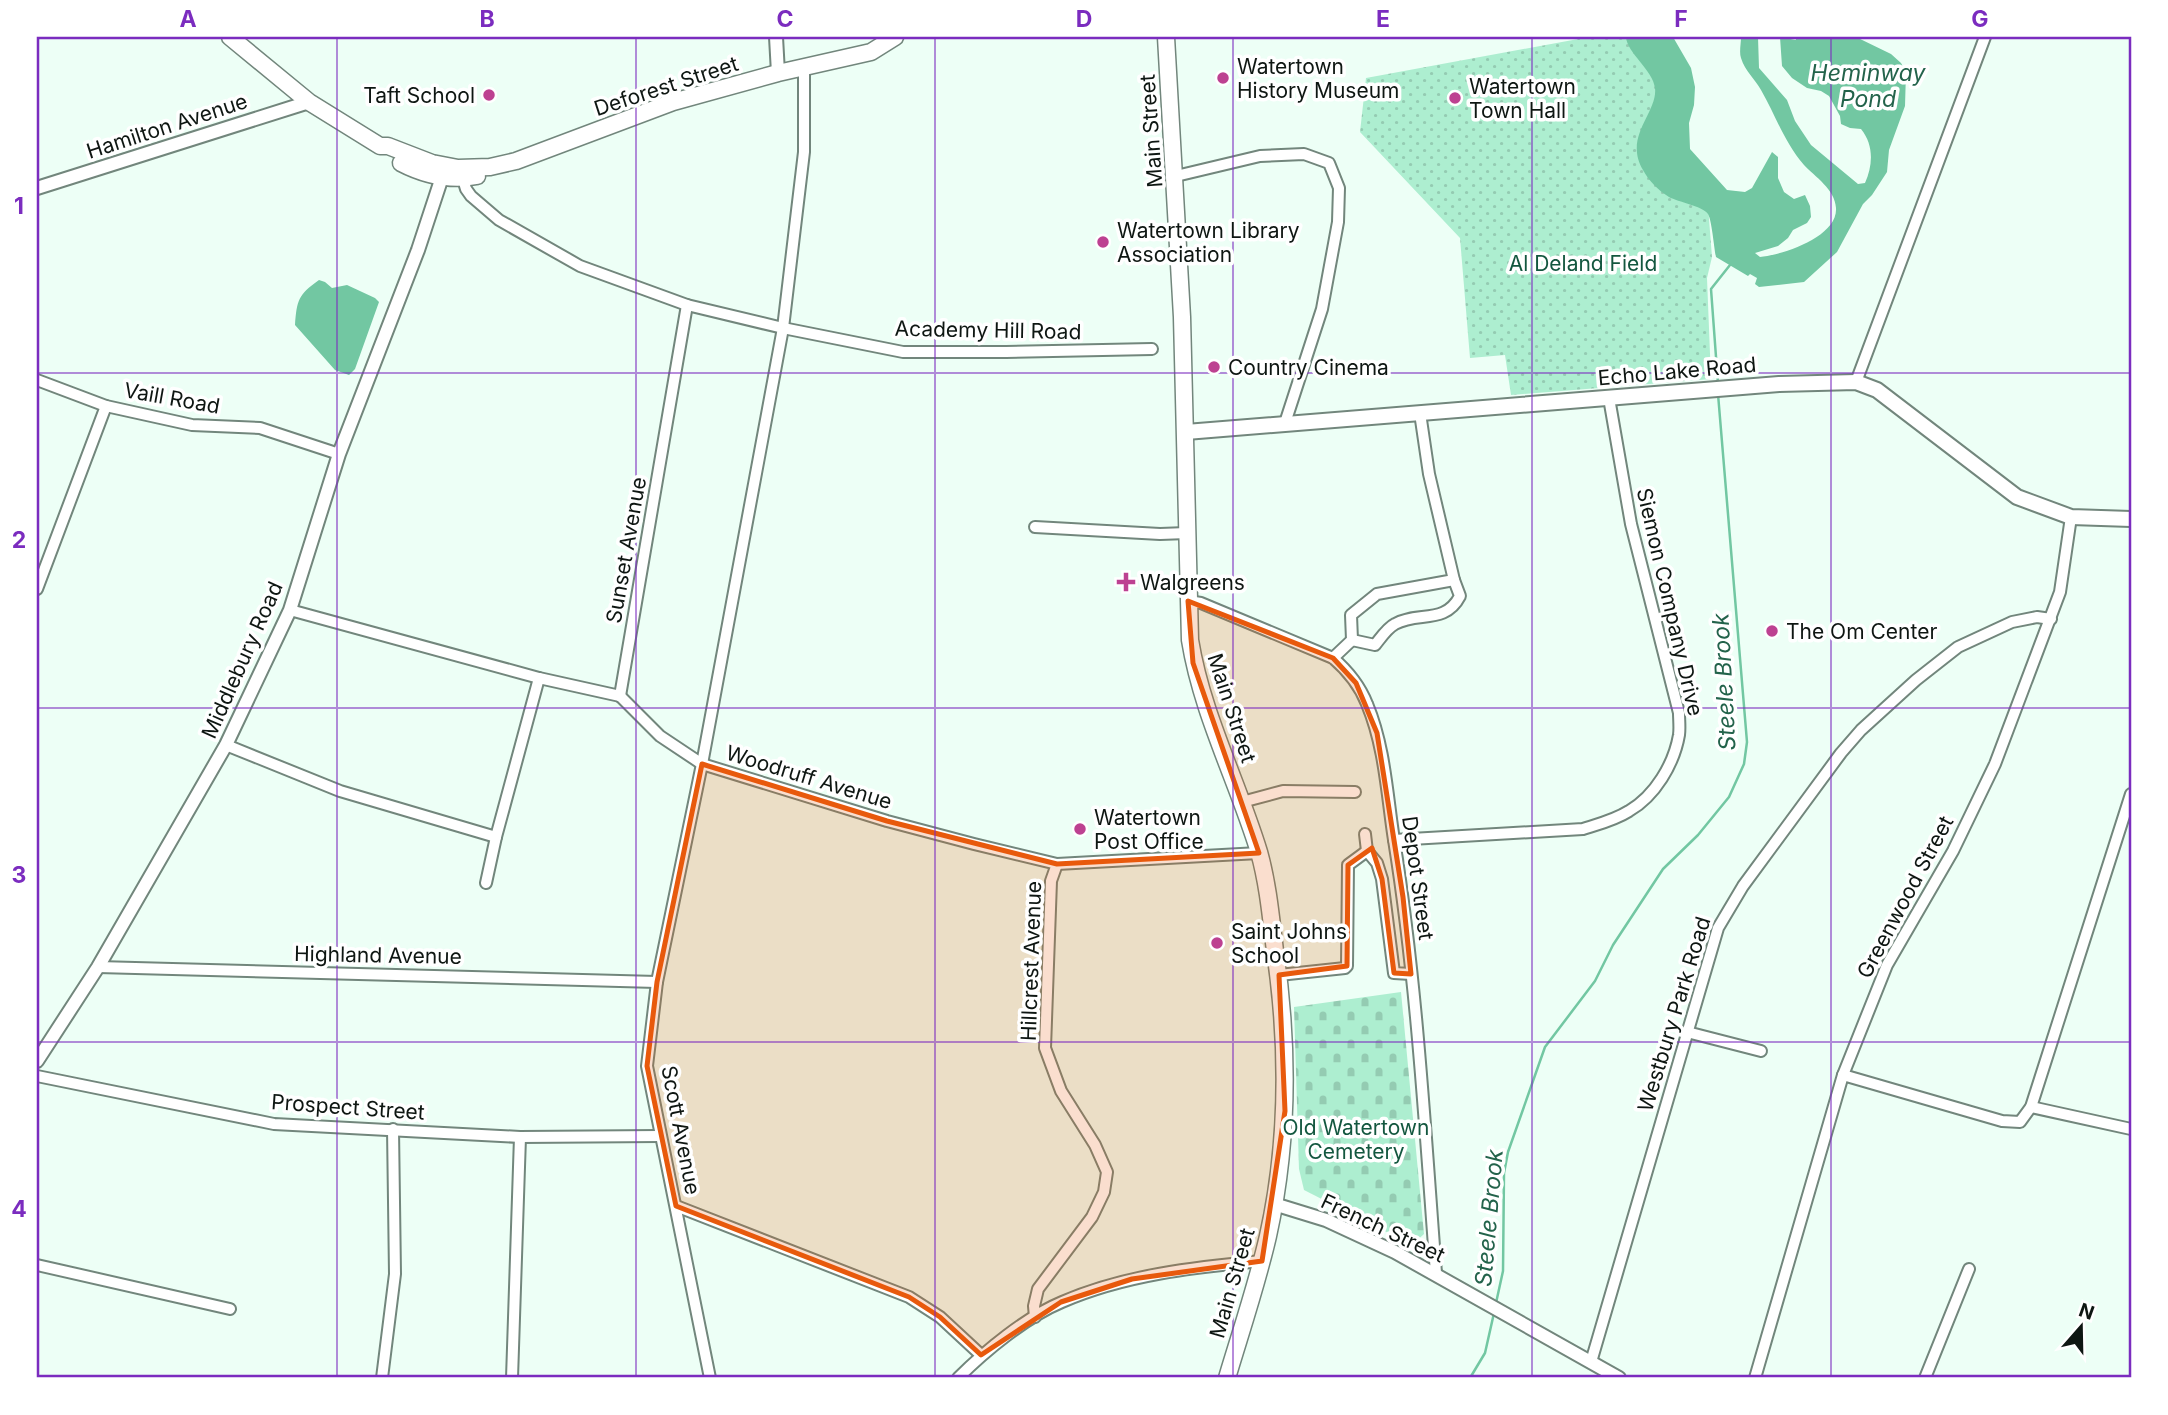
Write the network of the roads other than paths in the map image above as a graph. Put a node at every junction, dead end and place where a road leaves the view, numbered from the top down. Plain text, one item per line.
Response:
1 (230, 37) edge
2 (776, 37) edge
3 (895, 37) edge
4 (1166, 37) edge
5 (1984, 37) edge
6 (804, 67) junction
7 (778, 73) junction
8 (309, 102) junction
9 (490, 167) junction
10 (443, 172) junction
11 (1176, 176) junction
12 (463, 178) junction
13 (37, 188) edge
14 (687, 305) junction
15 (783, 328) junction
16 (1152, 349) dead end
17 (37, 380) edge
18 (1856, 382) junction
19 (1609, 398) junction
20 (106, 406) junction
21 (1420, 413) junction
22 (1285, 423) junction
23 (1186, 432) junction
24 (339, 454) junction
25 (2071, 517) junction
26 (2131, 519) edge
27 (1035, 527) dead end
28 (1187, 533) junction
29 (1454, 580) junction
30 (37, 589) edge
31 (1188, 601) junction
32 (290, 610) junction
33 (2051, 619) junction
34 (1352, 640) junction
35 (1333, 658) junction
36 (539, 678) junction
37 (621, 696) junction
38 (226, 745) junction
39 (702, 764) junction
40 (1355, 792) dead end
41 (2131, 800) edge
42 (1242, 802) junction
43 (1365, 834) dead end
44 (496, 837) junction
45 (1394, 840) junction
46 (1367, 851) junction
47 (1259, 853) junction
48 (1057, 864) junction
49 (486, 883) dead end
50 (99, 967) junction
51 (1411, 974) junction
52 (1279, 975) junction
53 (657, 982) junction
54 (1687, 1032) junction
55 (1762, 1051) dead end
56 (37, 1061) edge
57 (1843, 1075) junction
58 (37, 1076) edge
59 (2031, 1107) junction
60 (393, 1129) junction
61 (2131, 1129) edge
62 (660, 1136) junction
63 (520, 1137) junction
64 (1274, 1204) junction
65 (676, 1206) junction
66 (1262, 1261) junction
67 (37, 1265) edge
68 (1969, 1269) dead end
69 (1436, 1273) junction
70 (230, 1309) dead end
71 (1035, 1317) junction
72 (981, 1355) junction
73 (1591, 1362) junction
74 (382, 1378) edge
75 (512, 1378) edge
76 (710, 1378) edge
77 (958, 1378) edge
78 (1227, 1378) edge
79 (1619, 1378) edge
80 (1755, 1378) edge
81 (1924, 1378) edge

1 - 8 main road
2 - 7 street
3 - 6 main road, Deforest Street
4 - 11 main road, Main Street
5 - 18 street
6 - 7 main road, Deforest Street
6 - 15 street, Woodruff Avenue
7 - 9 main road, Deforest Street
8 - 10 main road
8 - 13 street, Hamilton Avenue
9 - 10 main road
9 - 12 main road
10 - 12 main road
10 - 24 street, Middlebury Road
11 - 22 street
11 - 23 main road, Main Street
12 - 14 street, Academy Hill Road
14 - 15 street, Academy Hill Road
14 - 37 street, Sunset Avenue
15 - 16 street, Academy Hill Road
15 - 39 street, Woodruff Avenue
17 - 20 street
18 - 19 main road, Echo Lake Road
18 - 25 main road, Echo Lake Road
19 - 21 main road, Echo Lake Road
19 - 45 street, Siemon Company Drive
20 - 24 street, Vaill Road
20 - 30 street, Vaill Road
21 - 22 main road, Echo Lake Road
21 - 29 street
22 - 23 main road, Echo Lake Road
23 - 28 main road, Main Street
24 - 32 street, Middlebury Road
25 - 26 main road, Echo Lake Road
25 - 33 street, Greenwood Street
27 - 28 street
28 - 31 main road, Main Street
29 - 34 street
29 - 34 street
31 - 35 street, Depot Street
31 - 42 main road, Main Street
32 - 36 street
32 - 38 street, Middlebury Road
33 - 54 street, Westbury Park Road
33 - 57 street, Greenwood Street
34 - 35 street
35 - 45 street, Depot Street
36 - 37 street
36 - 44 street
37 - 39 street
38 - 44 street
38 - 50 street, Middlebury Road
39 - 48 street, Woodruff Avenue
39 - 53 street, Scott Avenue
40 - 42 street
41 - 59 street
42 - 47 main road, Main Street
43 - 46 street
44 - 49 street
45 - 51 street, Depot Street
46 - 51 street
46 - 52 street
47 - 48 street, Woodruff Avenue
47 - 52 main road, Main Street
48 - 71 street, Hillcrest Avenue
50 - 53 street, Highland Avenue
50 - 56 street, Middlebury Road
51 - 69 street, Depot Street
52 - 64 main road, Main Street
53 - 62 street, Scott Avenue
54 - 55 street
54 - 73 street, Westbury Park Road
57 - 59 street
57 - 80 street, Greenwood Street
58 - 60 street, Prospect Street
59 - 61 street
60 - 63 street, Prospect Street
60 - 74 street
62 - 63 street, Prospect Street
62 - 65 street, Scott Avenue
63 - 75 street
64 - 66 main road, Main Street
64 - 69 street, French Street
65 - 72 street
65 - 76 street, Scott Avenue
66 - 71 street
66 - 78 main road, Main Street
67 - 70 street
68 - 81 street
69 - 73 street, French Street
71 - 72 street
72 - 77 street
73 - 79 street, French Street

